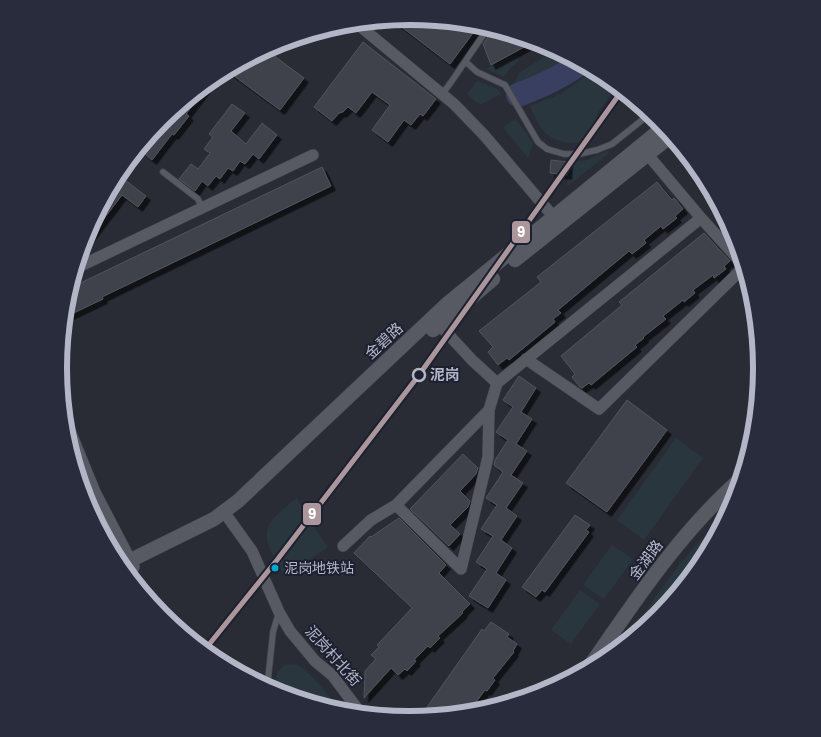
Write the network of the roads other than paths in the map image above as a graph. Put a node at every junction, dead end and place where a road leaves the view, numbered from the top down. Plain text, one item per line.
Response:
1 (363, 29) edge
2 (484, 33) edge
3 (466, 62) junction
4 (442, 93) junction
5 (645, 118) edge
6 (659, 132) edge
7 (665, 138) edge
8 (644, 150) junction
9 (312, 155) dead end
10 (163, 172) dead end
11 (202, 208) junction
12 (701, 218) junction
13 (556, 221) junction
14 (735, 256) edge
15 (83, 265) edge
16 (740, 274) edge
17 (436, 321) junction
18 (526, 359) junction
19 (497, 383) junction
20 (489, 410) junction
21 (77, 447) edge
22 (733, 486) edge
23 (396, 505) junction
24 (227, 515) junction
25 (343, 546) dead end
26 (122, 554) edge
27 (129, 565) edge
28 (279, 612) junction
29 (610, 636) junction
30 (618, 642) edge
31 (595, 657) edge
32 (267, 681) edge
33 (357, 707) edge

1 - 4 street
2 - 3 lane
3 - 4 lane
3 - 5 lane
4 - 13 street
6 - 8 street, 金碧路
7 - 8 street, 金碧路
8 - 12 street
8 - 13 street, 金碧路
9 - 11 street
10 - 11 lane
11 - 15 street
12 - 14 street
12 - 18 street
13 - 17 street, 金碧路
16 - 18 street
17 - 19 street
17 - 24 street, 金碧路
18 - 19 street
19 - 20 street
20 - 23 street
20 - 23 street
21 - 26 street
22 - 29 street, 金湖路
23 - 25 street
24 - 27 street, 金碧路
24 - 28 street, 泥岗村北街
28 - 32 lane
28 - 33 street, 泥岗村北街
29 - 30 street
29 - 31 street, 金湖路

